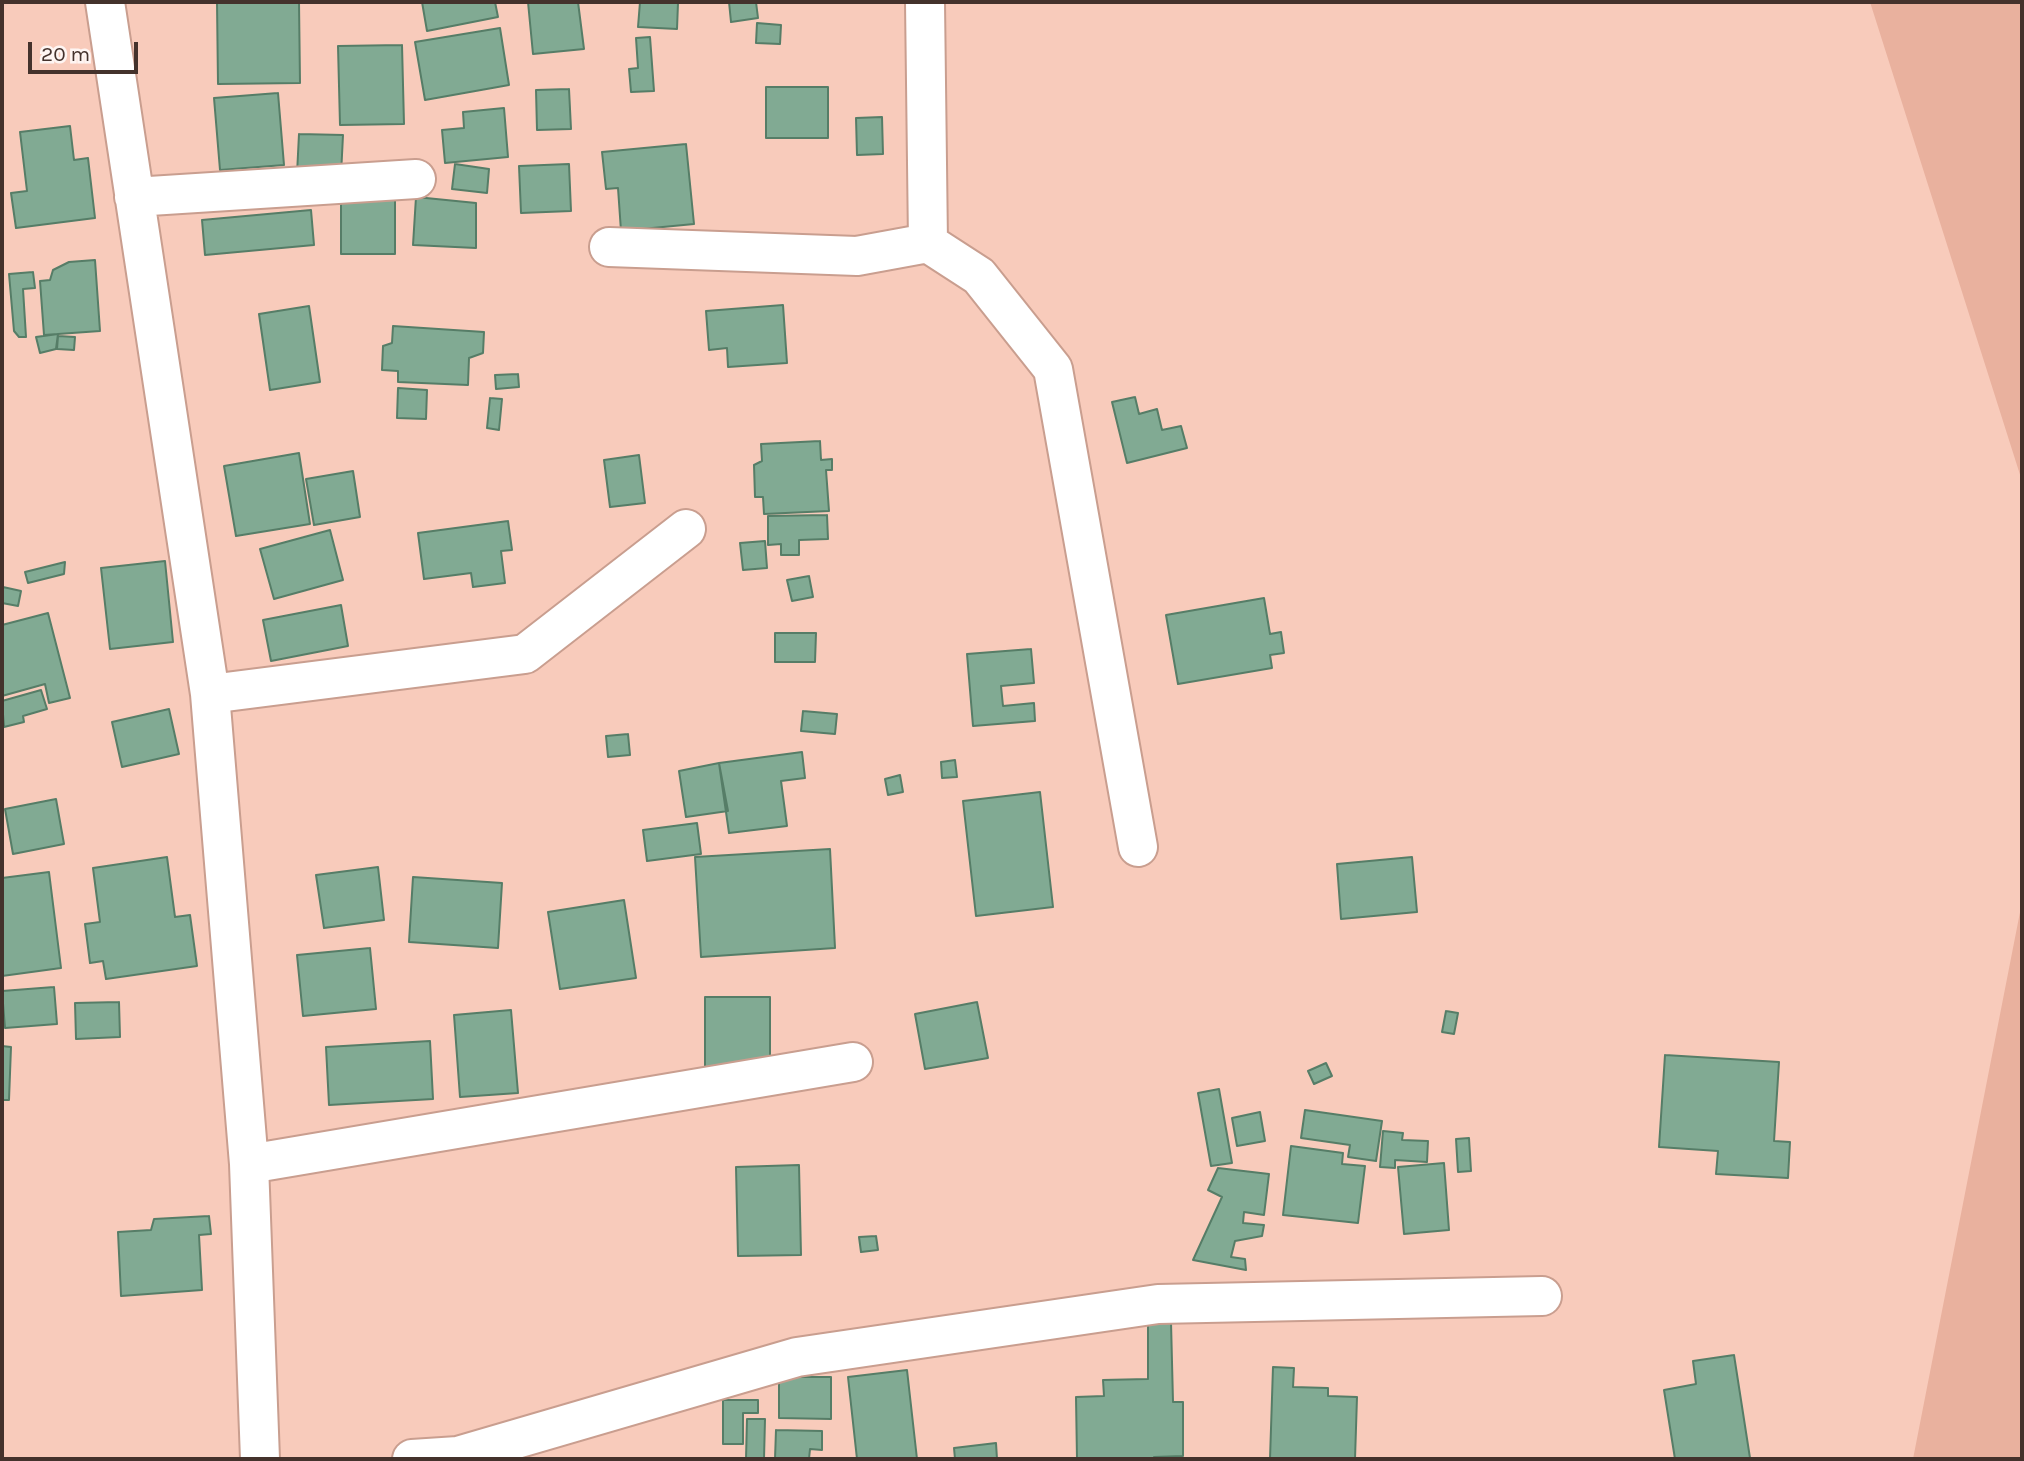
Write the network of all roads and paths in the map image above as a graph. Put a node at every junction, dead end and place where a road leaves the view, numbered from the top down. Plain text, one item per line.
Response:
1 (104, 2) edge
2 (925, 2) edge
3 (416, 179) dead end
4 (134, 197) junction
5 (928, 243) junction
6 (609, 247) dead end
7 (686, 529) dead end
8 (210, 694) junction
9 (1138, 847) dead end
10 (853, 1062) dead end
11 (249, 1164) junction
12 (1542, 1296) dead end
13 (462, 1457) edge
14 (260, 1459) edge
15 (412, 1459) edge

1 - 4 street
2 - 5 street
3 - 4 street
4 - 8 street
5 - 6 street
5 - 9 street
7 - 8 street
8 - 11 street
10 - 11 street
11 - 14 street
12 - 13 street
13 - 15 street

